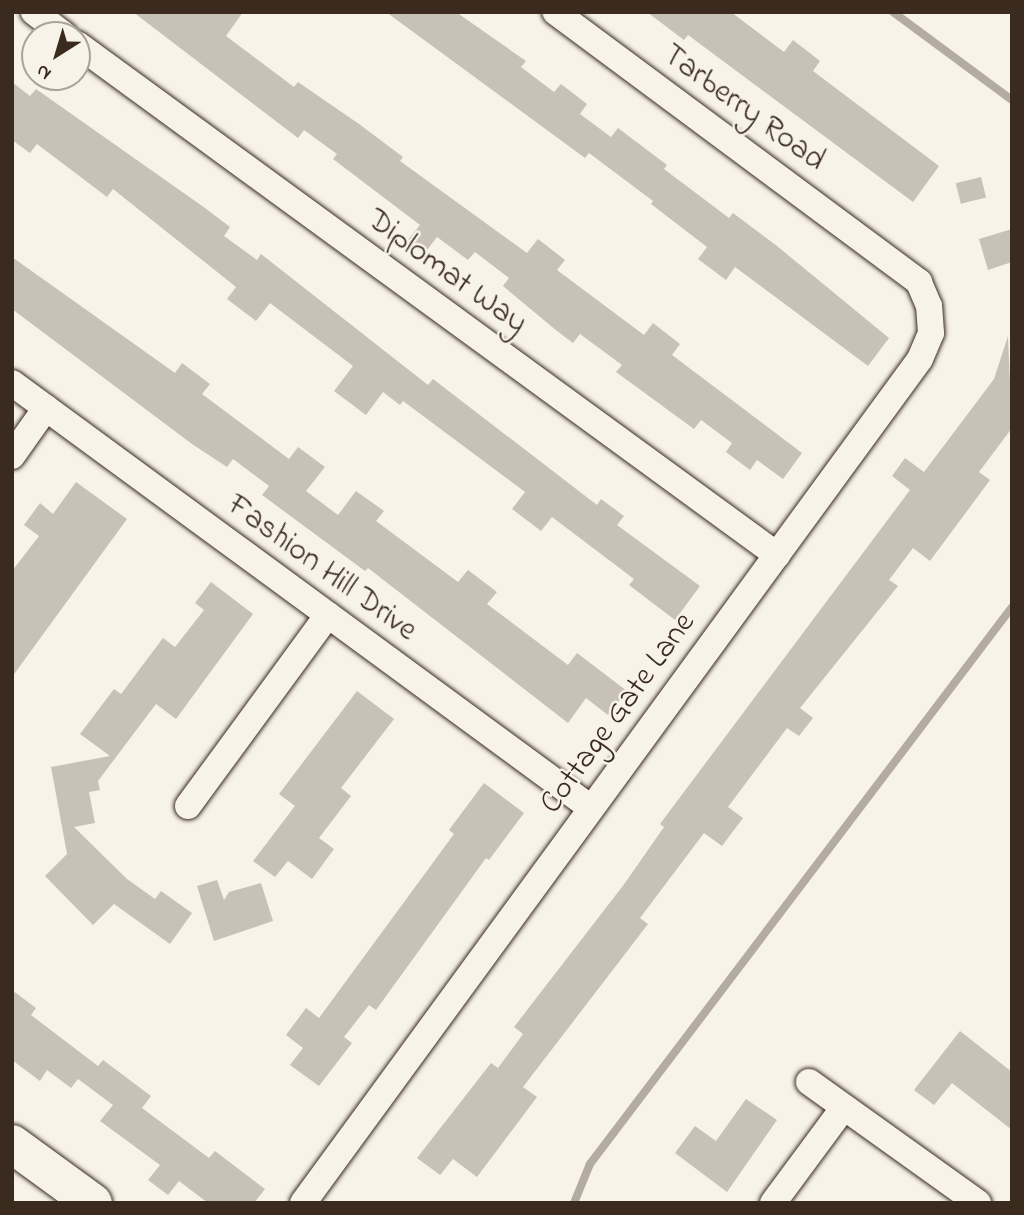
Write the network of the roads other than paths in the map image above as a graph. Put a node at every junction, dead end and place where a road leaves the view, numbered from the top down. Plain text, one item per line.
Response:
1 (555, 12) edge
2 (91, 54) edge
3 (892, 260) joint
4 (12, 383) edge
5 (46, 408) junction
6 (12, 456) edge
7 (777, 555) junction
8 (328, 615) junction
9 (188, 806) dead end
10 (591, 808) junction
11 (809, 1082) dead end
12 (844, 1107) junction
13 (12, 1144) edge
14 (86, 1201) edge
15 (303, 1203) edge
16 (773, 1203) edge
17 (978, 1203) edge

1 - 3 street, Tarberry Road
2 - 7 street, Diplomat Way
3 - 7 street, Cottage Gate Lane
4 - 5 street, Fashion Hill Drive
5 - 6 street
5 - 8 street, Fashion Hill Drive
7 - 10 street, Cottage Gate Lane
8 - 9 street
8 - 10 street, Fashion Hill Drive
10 - 15 street, Cottage Gate Lane
11 - 12 street
12 - 16 street
12 - 17 street
13 - 14 main road

